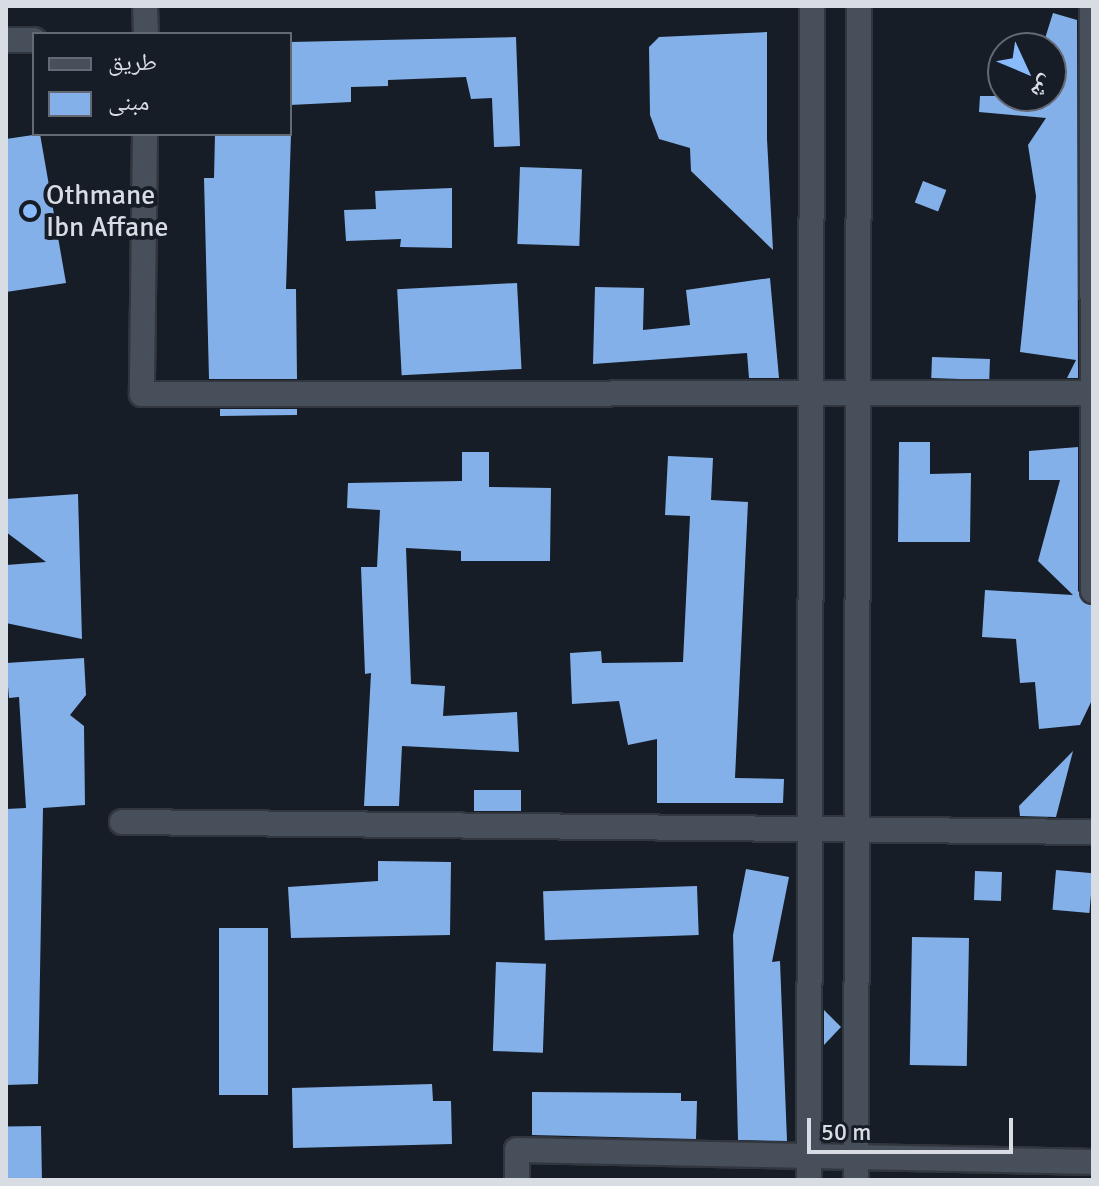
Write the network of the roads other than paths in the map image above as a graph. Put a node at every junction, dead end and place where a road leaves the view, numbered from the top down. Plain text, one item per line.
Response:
1 (145, 6) edge
2 (812, 6) edge
3 (859, 6) edge
4 (1092, 6) edge
5 (146, 32) edge
6 (6, 40) edge
7 (32, 40) edge
8 (145, 136) edge
9 (1093, 185) edge
10 (810, 390) junction
11 (858, 392) junction
12 (1093, 393) edge
13 (1093, 591) edge
14 (122, 822) dead end
15 (809, 827) junction
16 (857, 830) junction
17 (1093, 832) edge
18 (1093, 1162) edge
19 (809, 1169) edge
20 (856, 1171) edge
21 (517, 1180) edge

1 - 5 street
2 - 10 street
3 - 11 street
4 - 9 street
6 - 7 street
8 - 10 street
9 - 12 street
10 - 11 street
10 - 15 street
11 - 12 street
11 - 16 street
12 - 13 street
14 - 15 street
15 - 16 street
15 - 19 street
16 - 17 street
16 - 20 street
18 - 20 street
19 - 20 street
19 - 21 street

